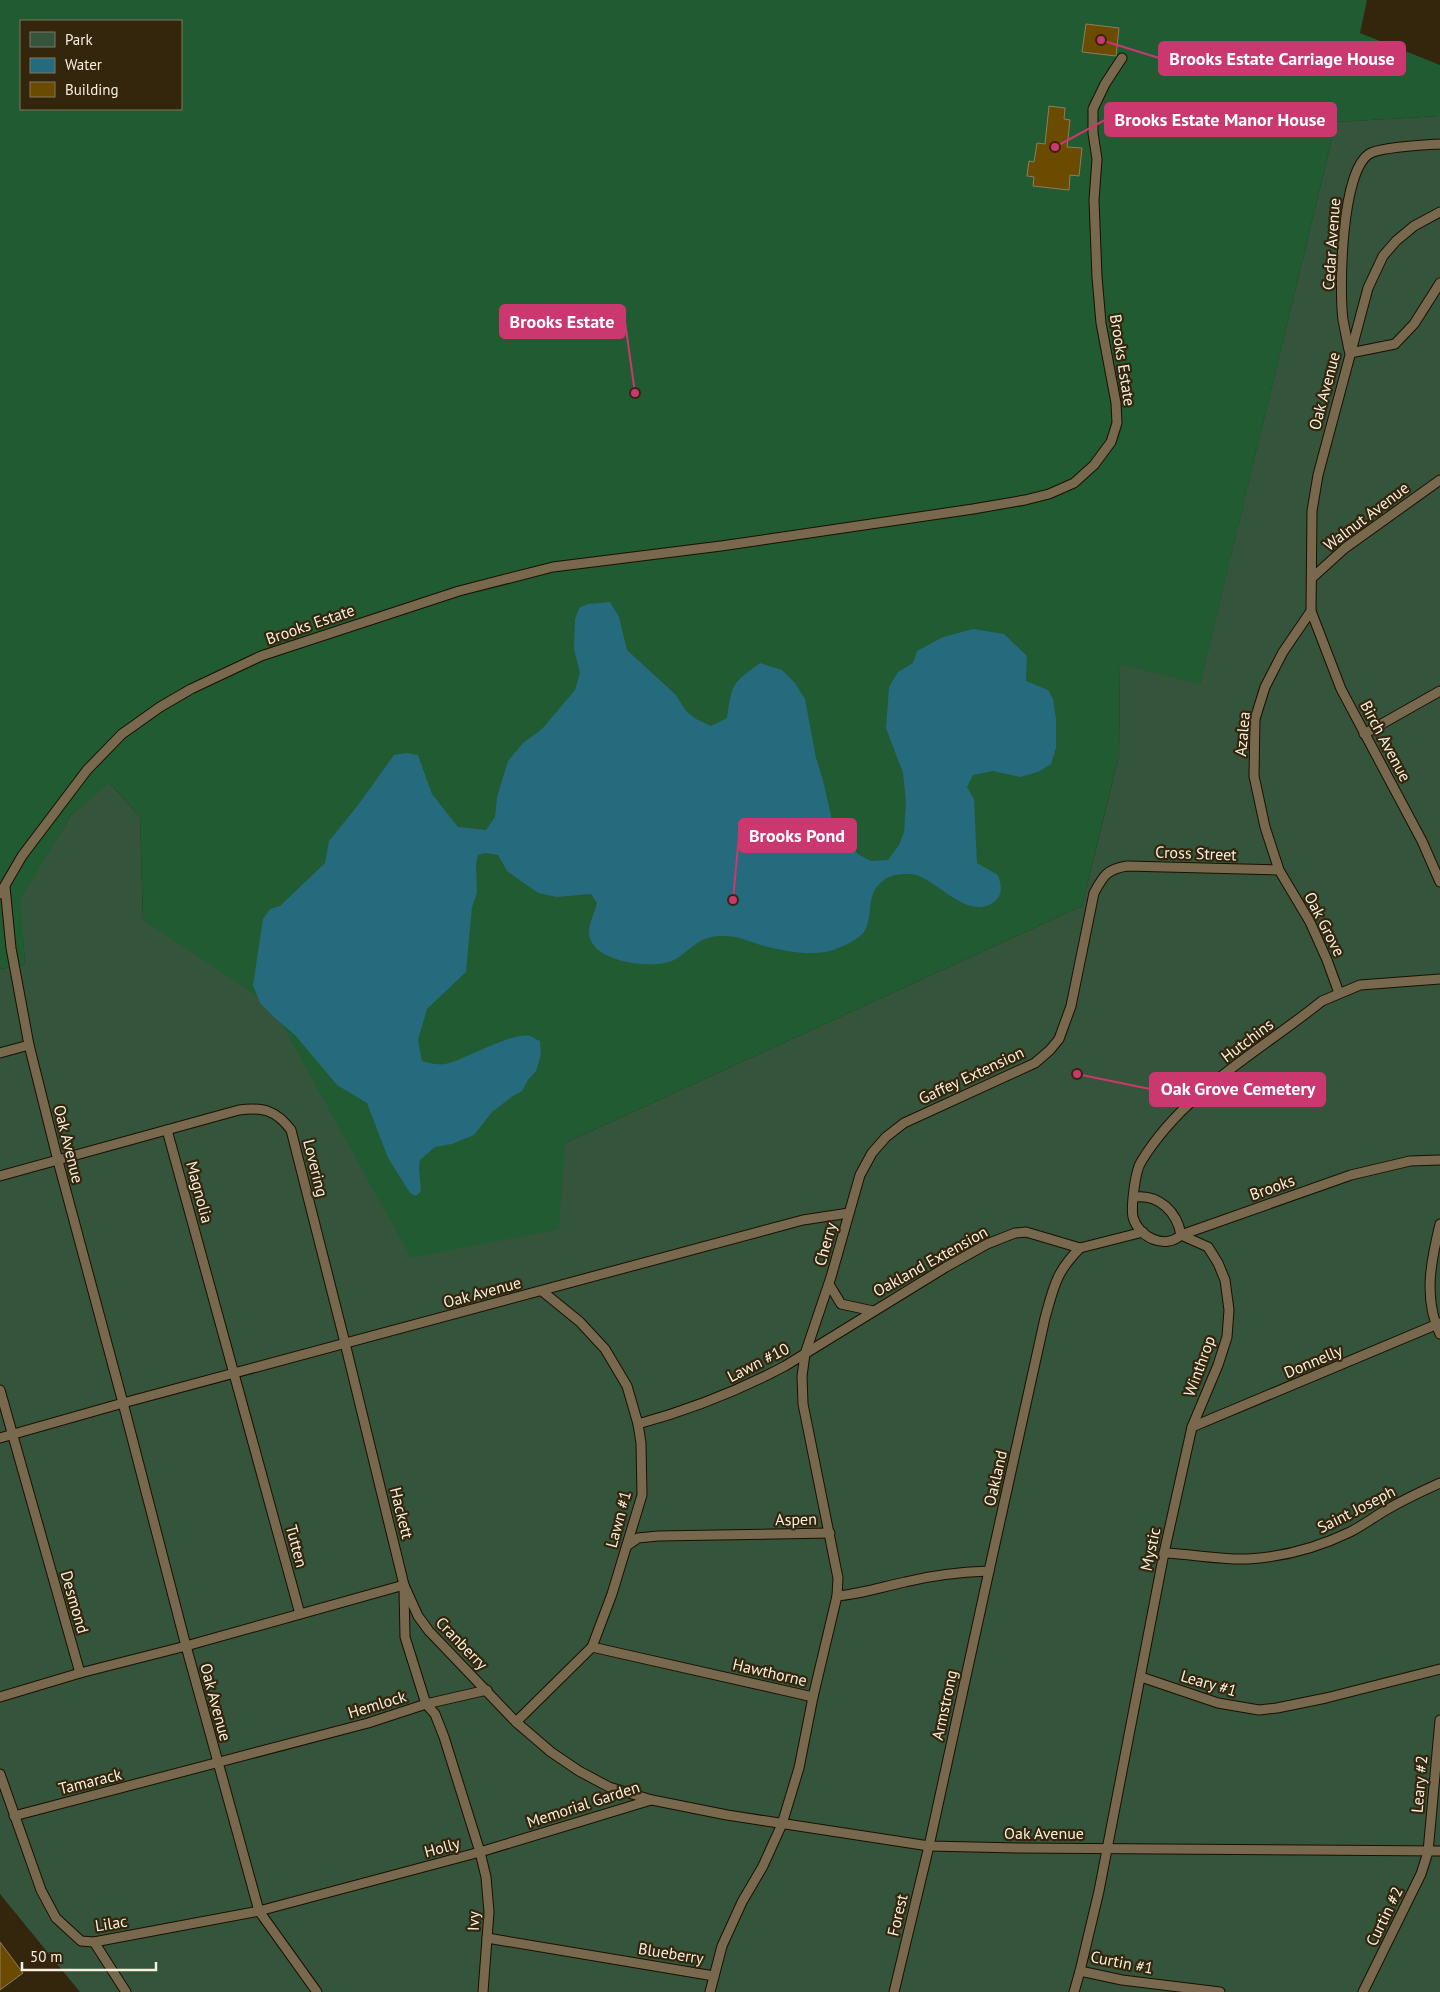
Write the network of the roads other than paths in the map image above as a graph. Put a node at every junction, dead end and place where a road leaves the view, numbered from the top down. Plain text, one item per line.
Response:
1 (1122, 58) dead end
2 (1440, 144) edge
3 (1440, 212) edge
4 (1440, 283) edge
5 (1350, 353) junction
6 (1440, 480) edge
7 (1312, 578) junction
8 (1311, 611) junction
9 (1440, 691) edge
10 (1364, 734) junction
11 (1113, 868) joint
12 (1278, 870) junction
13 (1440, 882) edge
14 (2, 890) edge
15 (1440, 979) edge
16 (1339, 993) junction
17 (29, 1045) junction
18 (0, 1054) edge
19 (168, 1130) junction
20 (1440, 1160) edge
21 (58, 1161) junction
22 (0, 1176) edge
23 (1135, 1197) junction
24 (849, 1213) junction
25 (1440, 1224) edge
26 (1142, 1232) junction
27 (1181, 1235) junction
28 (1439, 1240) edge
29 (1080, 1248) junction
30 (829, 1284) junction
31 (542, 1291) junction
32 (873, 1311) junction
33 (1438, 1324) edge
34 (1440, 1334) edge
35 (345, 1343) junction
36 (805, 1354) junction
37 (234, 1372) junction
38 (0, 1390) edge
39 (123, 1403) junction
40 (638, 1424) junction
41 (1192, 1427) junction
42 (12, 1435) junction
43 (0, 1438) edge
44 (1440, 1483) edge
45 (830, 1533) junction
46 (628, 1545) junction
47 (1164, 1553) junction
48 (989, 1571) junction
49 (404, 1585) junction
50 (837, 1596) junction
51 (300, 1614) junction
52 (186, 1646) junction
53 (592, 1647) junction
54 (1440, 1669) edge
55 (80, 1673) junction
56 (1141, 1677) junction
57 (487, 1690) junction
58 (0, 1697) edge
59 (813, 1697) junction
60 (426, 1704) junction
61 (1440, 1720) edge
62 (516, 1722) junction
63 (217, 1763) junction
64 (0, 1774) edge
65 (652, 1800) junction
66 (14, 1816) junction
67 (782, 1824) junction
68 (929, 1846) junction
69 (1106, 1848) junction
70 (1440, 1851) edge
71 (480, 1852) junction
72 (1428, 1852) junction
73 (259, 1911) junction
74 (487, 1938) junction
75 (94, 1942) junction
76 (1080, 1972) junction
77 (714, 1976) junction
78 (126, 1992) edge
79 (317, 1992) edge
80 (483, 1992) edge
81 (710, 1992) edge
82 (894, 1992) edge
83 (1074, 1992) edge
84 (1220, 1992) edge
85 (1363, 1992) edge

1 - 14 lane, Brooks Estate
2 - 5 lane, Cedar Avenue
3 - 5 lane, Oak Avenue
4 - 5 lane
5 - 7 lane, Oak Avenue
6 - 7 lane, Walnut Avenue
7 - 8 lane, Oak Avenue
8 - 10 lane, Birch Avenue
8 - 12 lane, Azalea
9 - 10 lane
10 - 13 lane, Birch Avenue
11 - 12 lane, Cross Street
11 - 24 lane, Gaffey Extension
12 - 16 lane, Oak Grove
14 - 17 lane, Oak Avenue
15 - 16 lane, Hutchins
16 - 23 lane, Hutchins
17 - 18 lane
17 - 21 lane, Oak Avenue
19 - 21 lane
19 - 35 lane, Lovering
19 - 37 lane, Magnolia
20 - 27 lane, Brooks
21 - 22 lane
21 - 39 lane, Oak Avenue
23 - 26 lane, Hutchins
23 - 27 lane
24 - 30 lane, Cherry
24 - 31 lane, Oak Avenue
25 - 28 lane
26 - 27 lane
26 - 29 lane
27 - 41 lane, Winthrop
28 - 33 lane
29 - 32 lane, Oakland Extension
29 - 48 lane, Oakland
30 - 32 lane, Cherry
30 - 36 lane, Cherry
31 - 35 lane, Oak Avenue
31 - 40 lane, Lawn #1
32 - 36 lane, Oakland Extension
33 - 34 lane
33 - 41 lane, Donnelly
35 - 37 lane, Oak Avenue
35 - 49 lane, Hackett
36 - 40 lane, Lawn #10
36 - 45 lane, Lawn #10
37 - 39 lane, Oak Avenue
37 - 51 lane, Tutten
38 - 42 lane, Desmond
39 - 42 lane, Oak Avenue
39 - 52 lane, Oak Avenue
40 - 46 lane, Lawn #1
41 - 47 lane, Mystic
42 - 43 lane, Oak Avenue
42 - 55 lane, Desmond
44 - 47 lane, Saint Joseph
45 - 46 lane, Aspen
45 - 50 lane, Aspen
46 - 53 lane, Lawn #1
47 - 56 lane, Mystic
48 - 50 lane
48 - 68 lane, Armstrong
49 - 51 lane
49 - 57 lane, Cranberry
49 - 60 lane, Hemlock
50 - 59 lane, Aspen
51 - 52 lane
52 - 55 lane
52 - 63 lane, Oak Avenue
53 - 59 lane, Hawthorne
53 - 62 lane, Lawn #1
54 - 56 lane, Leary #1
55 - 58 lane
56 - 69 lane
57 - 60 lane, Cranberry
57 - 62 lane, Memorial Garden
59 - 67 lane, Hawthorne
60 - 63 lane, Hemlock
60 - 71 lane, Holly
61 - 72 lane, Leary #2
62 - 65 lane, Memorial Garden
63 - 66 lane, Tamarack
63 - 73 lane, Oak Avenue
64 - 66 lane
65 - 67 lane, Oak Avenue
65 - 71 lane, Memorial Garden
66 - 75 lane, Lilac
67 - 68 lane, Oak Avenue
67 - 77 lane, Blueberry
68 - 69 lane, Oak Avenue
68 - 82 lane, Forest
69 - 72 lane, Oak Avenue
69 - 76 lane, Curtin #1
70 - 72 lane, Oak Avenue
71 - 73 lane, Holly
71 - 74 lane, Ivy
72 - 85 lane, Curtin #2
73 - 75 lane, Lilac
73 - 79 lane, Oak Avenue
74 - 77 lane, Blueberry
74 - 80 lane, Ivy
75 - 78 lane
76 - 83 lane
76 - 84 lane, Curtin #1
77 - 81 lane

